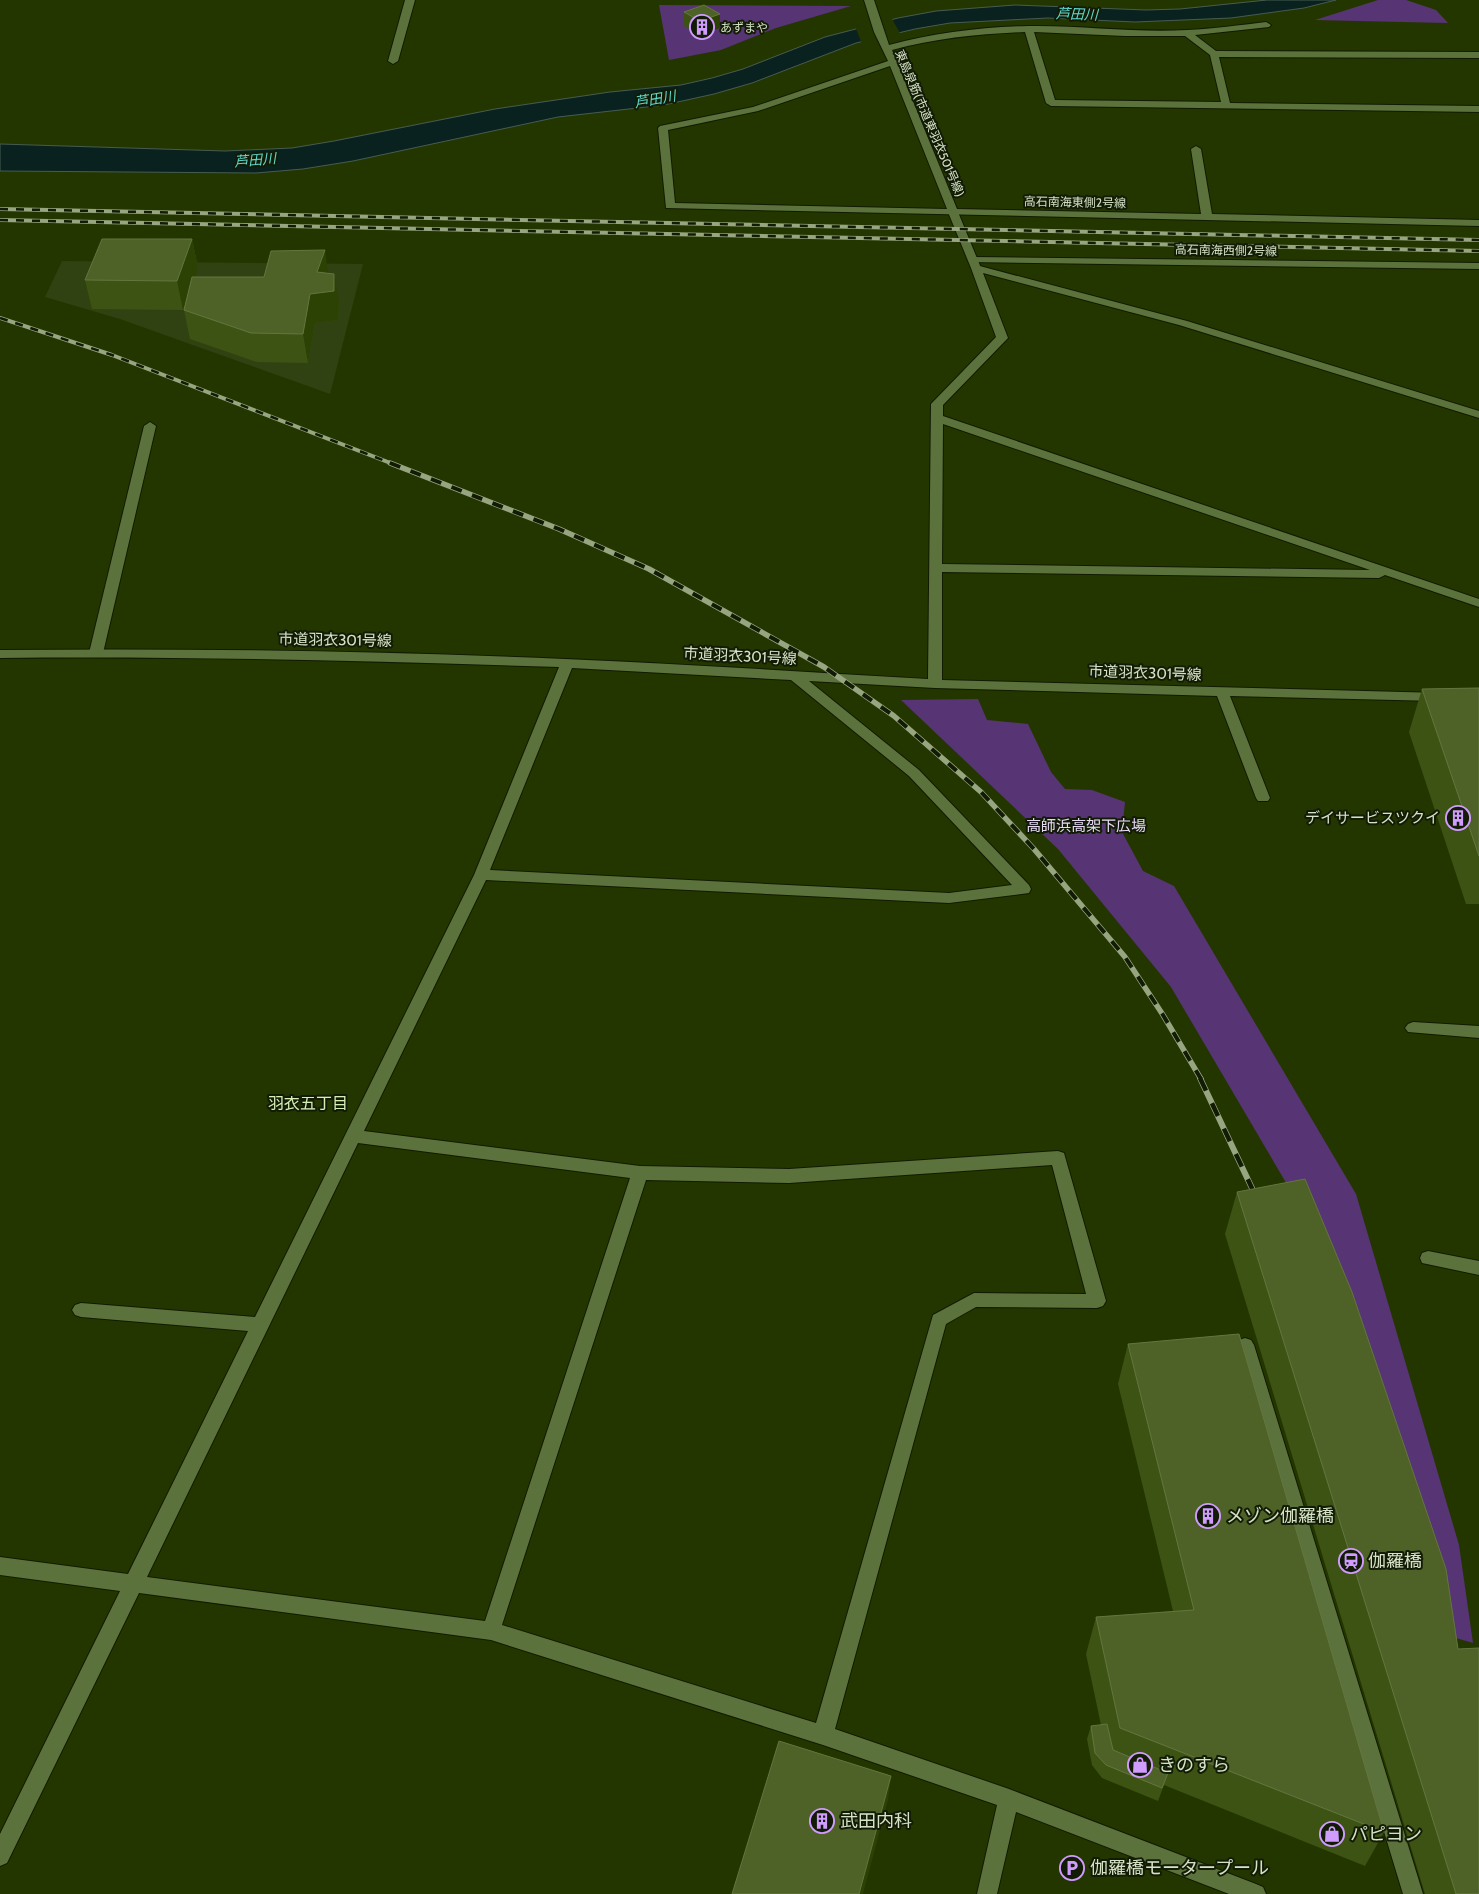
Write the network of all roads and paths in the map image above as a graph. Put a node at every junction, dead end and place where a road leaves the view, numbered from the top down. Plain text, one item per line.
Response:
1 (410, 0) edge
2 (870, 4) edge
3 (1266, 25) dead end
4 (1029, 28) junction
5 (1187, 33) junction
6 (885, 47) junction
7 (1214, 54) junction
8 (1479, 55) edge
9 (393, 61) dead end
10 (893, 62) junction
11 (1226, 104) junction
12 (1479, 108) edge
13 (1196, 149) dead end
14 (953, 212) junction
15 (1207, 217) junction
16 (1479, 223) edge
17 (974, 264) junction
18 (1479, 266) edge
19 (1479, 415) edge
20 (937, 418) junction
21 (150, 426) dead end
22 (936, 568) junction
23 (1394, 574) junction
24 (1479, 603) edge
25 (96, 653) junction
26 (0, 654) edge
27 (568, 663) junction
28 (794, 676) junction
29 (935, 684) junction
30 (1222, 692) junction
31 (1479, 698) edge
32 (1263, 798) dead end
33 (481, 874) junction
34 (1413, 1028) dead end
35 (1479, 1032) edge
36 (353, 1136) junction
37 (640, 1173) junction
38 (1428, 1258) dead end
39 (1479, 1268) edge
40 (81, 1310) dead end
41 (260, 1325) junction
42 (1245, 1345) dead end
43 (0, 1566) edge
44 (134, 1583) junction
45 (491, 1631) junction
46 (823, 1736) junction
47 (1009, 1799) junction
48 (0, 1856) edge
49 (987, 1894) edge
50 (1256, 1894) edge
51 (1413, 1894) edge

1 - 9 street
2 - 6 street, 東島泉筋(市道東羽衣501号線)
3 - 5 street
4 - 5 street
4 - 6 street
4 - 11 street
5 - 7 street
6 - 10 street, 東島泉筋(市道東羽衣501号線)
7 - 8 street
7 - 11 street
10 - 14 street, 東島泉筋(市道東羽衣501号線)
10 - 14 street, 高石南海東側2号線
11 - 12 street
13 - 15 street
14 - 15 street, 高石南海東側2号線
14 - 17 street, 東島泉筋(市道東羽衣501号線)
15 - 16 street, 高石南海東側2号線
17 - 18 street, 高石南海西側2号線
17 - 19 street
17 - 20 street, 東島泉筋(市道東羽衣501号線)
20 - 22 street
20 - 23 street
21 - 25 street
22 - 23 street
22 - 29 street
23 - 24 street
25 - 26 street, 市道羽衣301号線
25 - 27 street, 市道羽衣301号線
27 - 28 street, 市道羽衣301号線
27 - 33 street
28 - 29 street, 市道羽衣301号線
28 - 33 street
29 - 30 street, 市道羽衣301号線
30 - 31 street, 市道羽衣301号線
30 - 32 street
33 - 36 street
34 - 35 street
36 - 37 street
36 - 41 street
37 - 45 street
37 - 46 street
38 - 39 street
40 - 41 street
41 - 44 street
42 - 51 street
43 - 44 street
44 - 45 street
44 - 48 street
45 - 46 street
46 - 47 street
47 - 49 street
47 - 50 street

